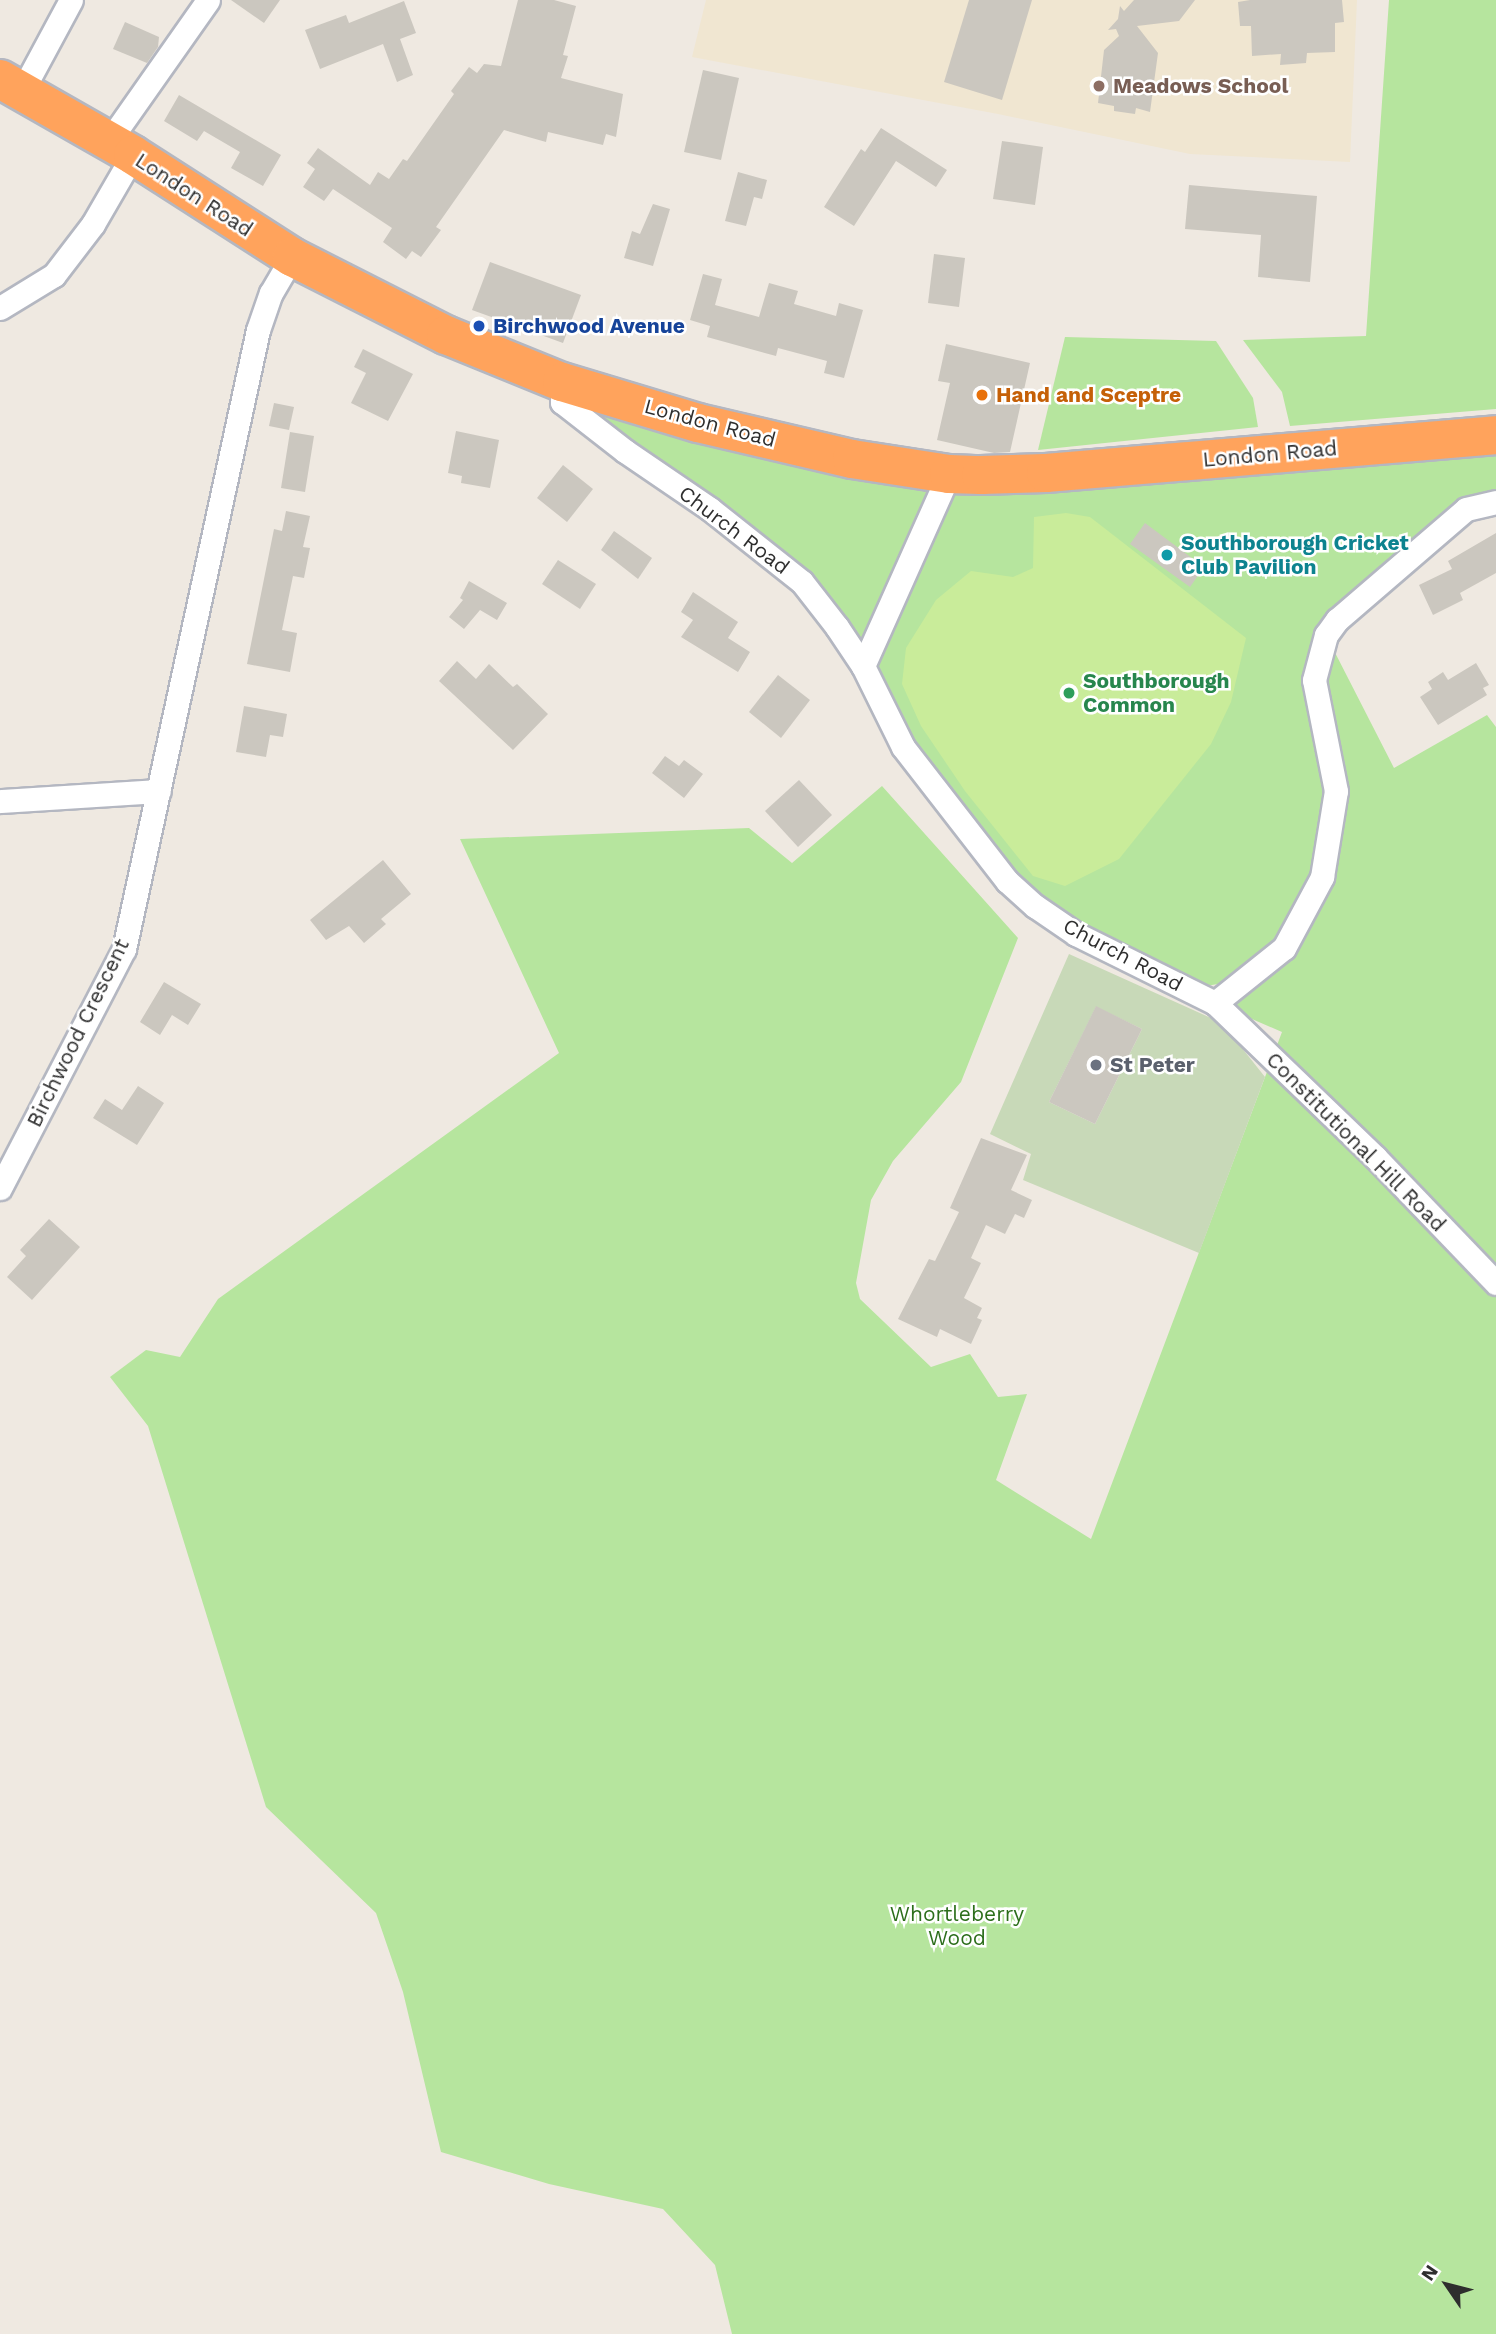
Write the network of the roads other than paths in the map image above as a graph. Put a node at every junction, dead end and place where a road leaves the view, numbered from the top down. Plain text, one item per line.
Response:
1 (71, 0) edge
2 (208, 0) edge
3 (11, 85) edge
4 (121, 148) junction
5 (292, 257) junction
6 (0, 308) edge
7 (562, 382) junction
8 (1496, 435) edge
9 (949, 474) junction
10 (1496, 502) edge
11 (863, 666) junction
12 (159, 791) junction
13 (0, 801) edge
14 (1214, 1003) junction
15 (0, 1188) edge
16 (1496, 1283) edge

1 - 3 street
2 - 4 street
3 - 4 highway, London Road
4 - 5 highway, London Road
4 - 6 street
5 - 7 highway, London Road
5 - 12 street
7 - 9 highway, London Road
7 - 11 street, Church Road
8 - 9 highway, London Road
9 - 11 street
10 - 14 street
11 - 14 street, Church Road
12 - 13 street
12 - 15 street, Birchwood Crescent
14 - 16 street, Constitutional Hill Road

